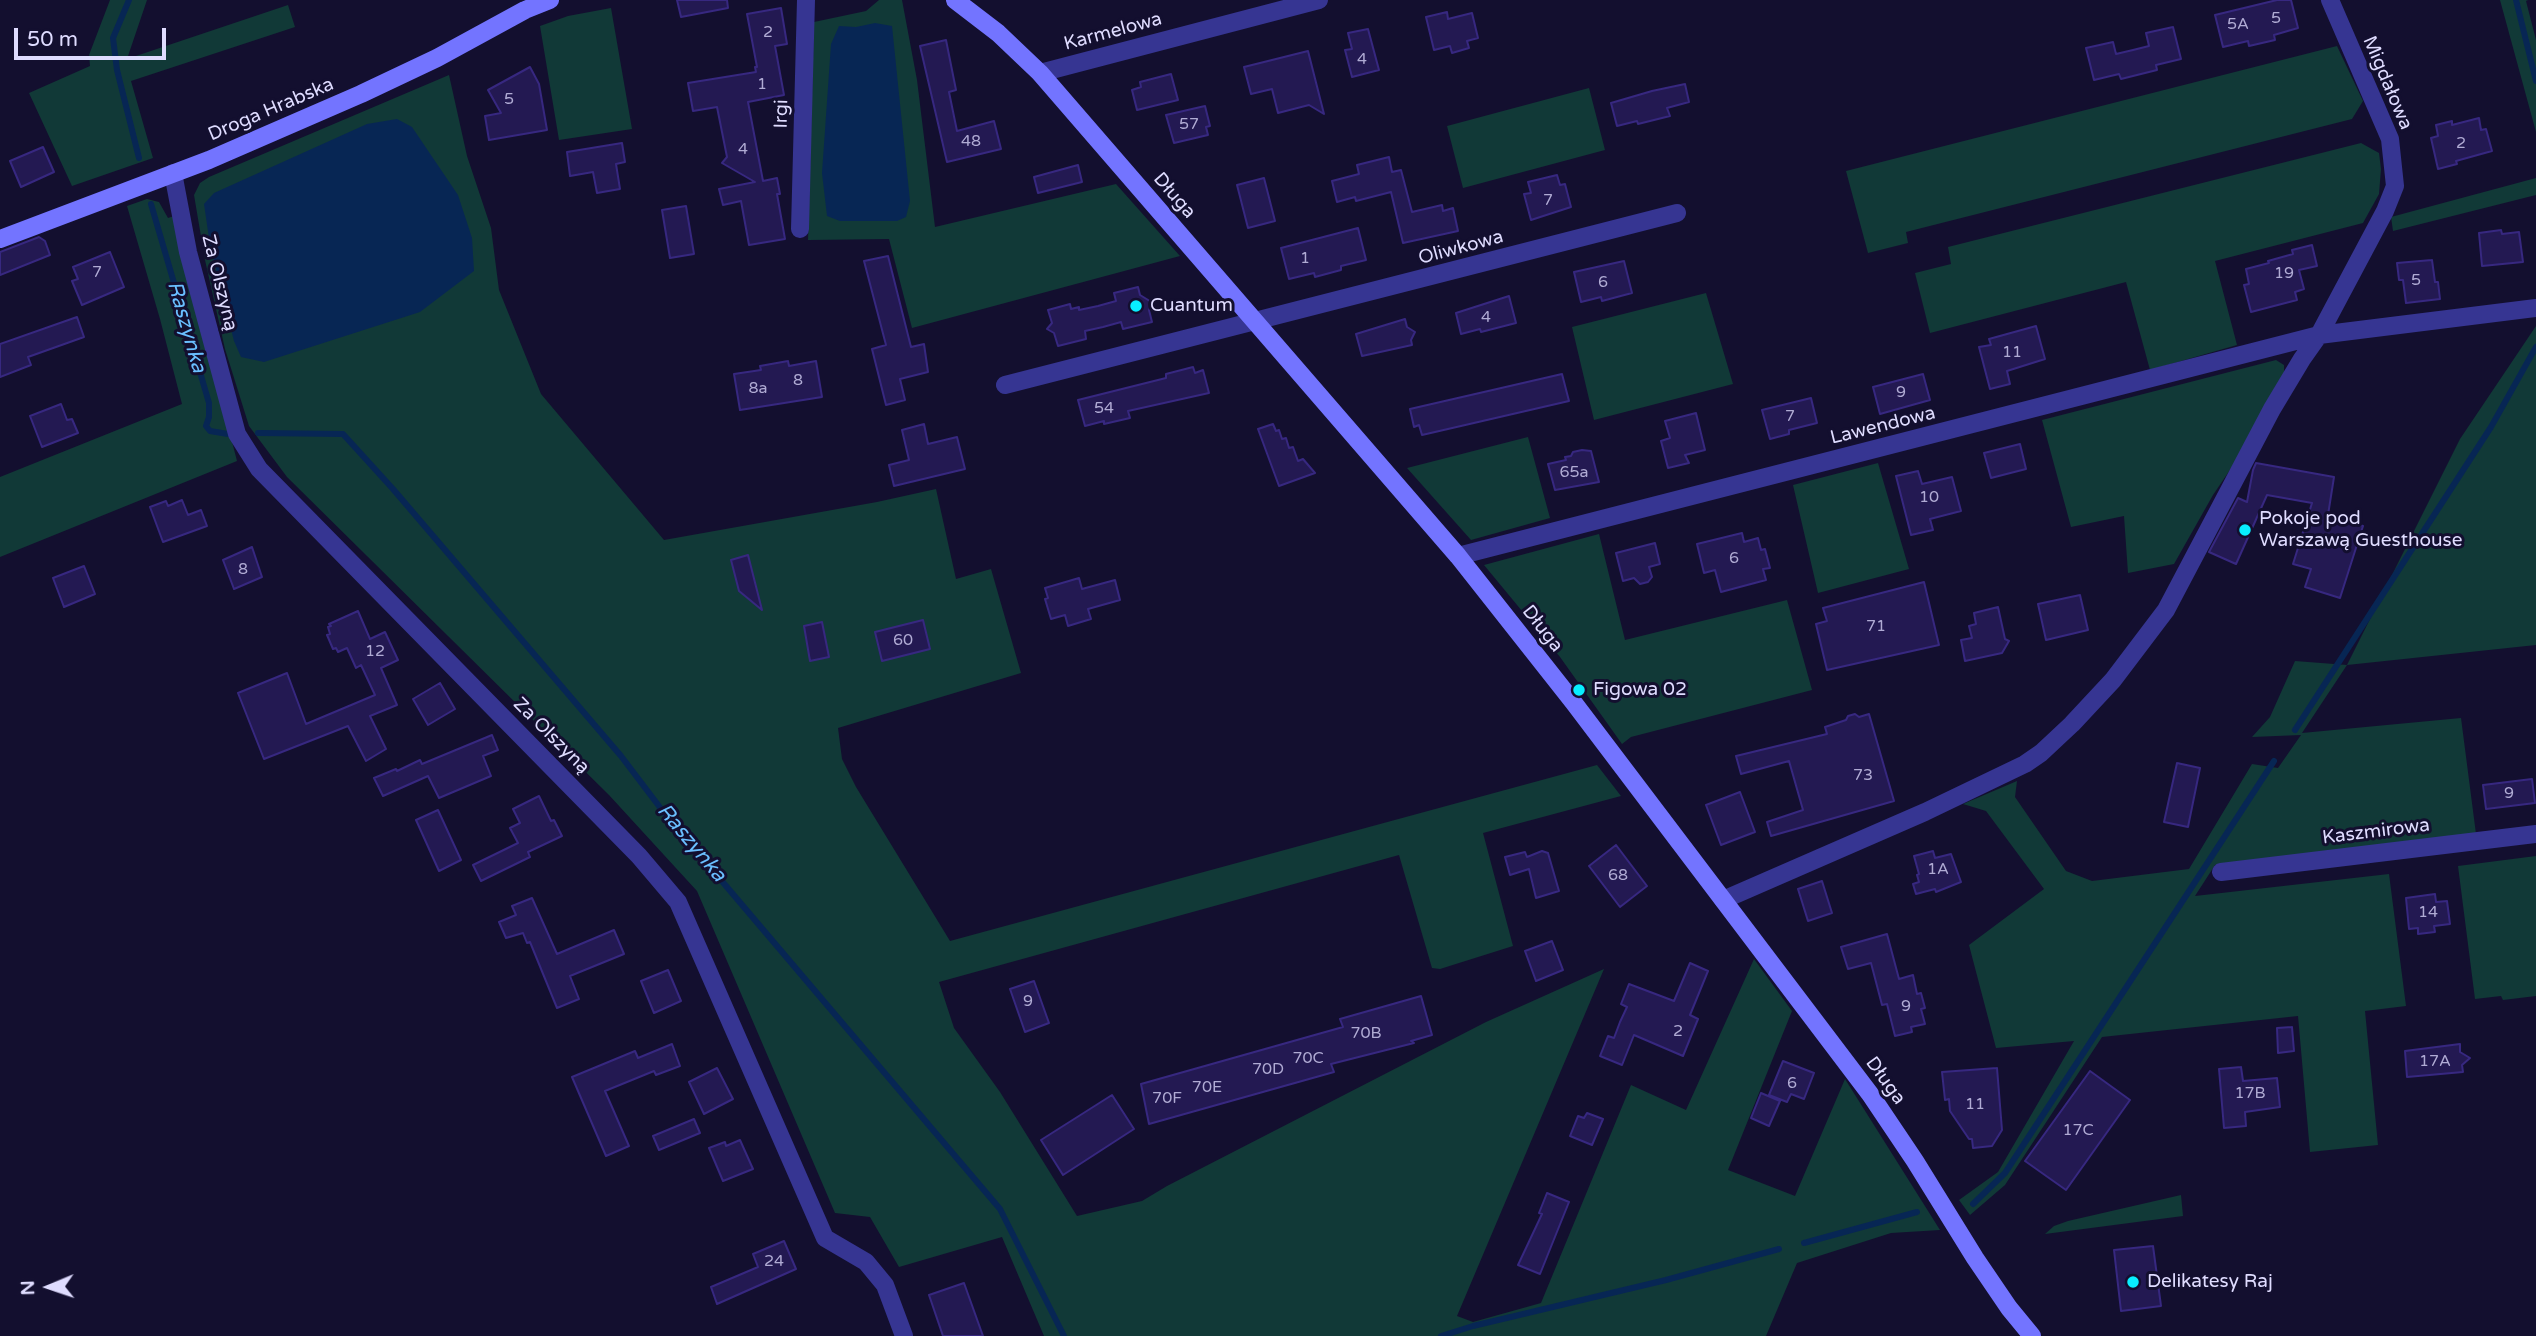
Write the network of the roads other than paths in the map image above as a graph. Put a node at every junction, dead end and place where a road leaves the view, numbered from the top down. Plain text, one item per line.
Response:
1 (550, 0) edge
2 (806, 0) edge
3 (955, 0) edge
4 (1319, 0) edge
5 (2330, 0) edge
6 (1040, 73) junction
7 (173, 173) junction
8 (1677, 213) dead end
9 (800, 229) dead end
10 (0, 239) edge
11 (2536, 308) edge
12 (1255, 323) junction
13 (2319, 335) junction
14 (1005, 385) dead end
15 (1458, 556) junction
16 (2536, 834) edge
17 (2221, 872) dead end
18 (1723, 900) junction
19 (904, 1336) edge
20 (2032, 1336) edge

1 - 7 street, Droga Hrabska
2 - 9 street, Irgi
3 - 6 street, Długa
4 - 6 street, Karmelowa
5 - 13 street, Migdałowa
6 - 12 street, Długa
7 - 10 street, Droga Hrabska
7 - 19 street, Za Olszyną
8 - 12 street, Oliwkowa
11 - 13 street, Lawendowa
12 - 14 street, Oliwkowa
12 - 15 street, Długa
13 - 15 street, Lawendowa
13 - 18 street
15 - 18 street, Długa
16 - 17 street, Kaszmirowa
18 - 20 street, Długa

